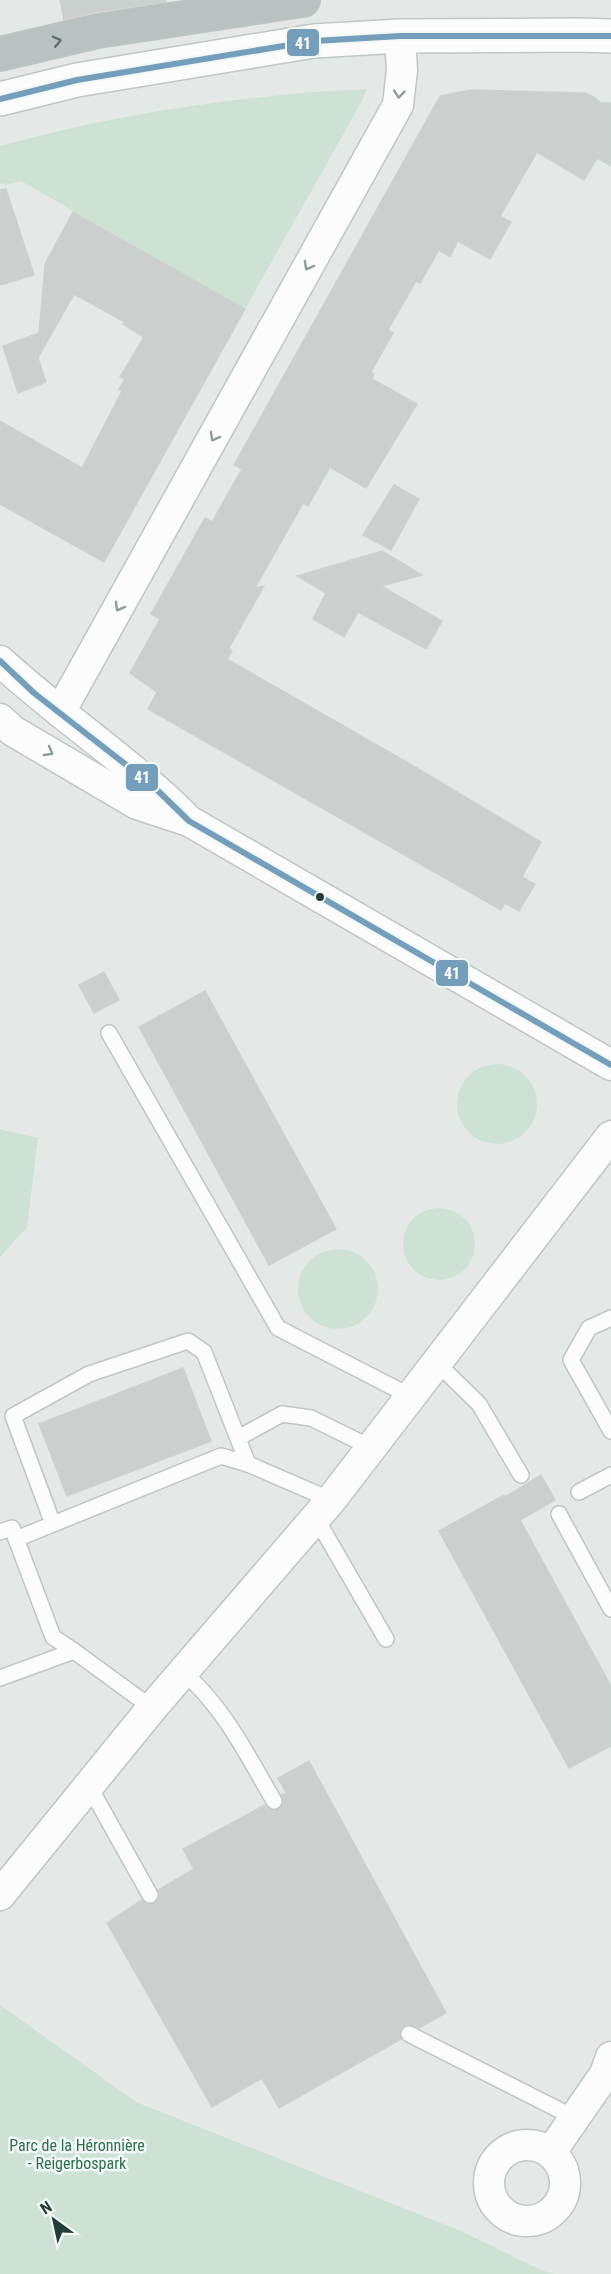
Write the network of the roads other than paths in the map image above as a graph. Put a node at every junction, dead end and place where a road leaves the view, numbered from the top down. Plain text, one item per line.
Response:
1 (303, 0) edge
2 (399, 36) junction
3 (611, 36) edge
4 (0, 54) edge
5 (0, 99) edge
6 (0, 661) edge
7 (60, 712) junction
8 (0, 719) edge
9 (189, 821) junction
10 (109, 1033) dead end
11 (611, 1065) edge
12 (611, 1136) edge
13 (611, 1318) edge
14 (437, 1363) junction
15 (410, 1396) junction
16 (611, 1431) edge
17 (238, 1438) junction
18 (372, 1448) junction
19 (248, 1464) junction
20 (521, 1475) dead end
21 (611, 1475) edge
22 (579, 1492) dead end
23 (324, 1509) junction
24 (559, 1514) dead end
25 (53, 1524) junction
26 (0, 1532) edge
27 (16, 1539) junction
28 (611, 1609) edge
29 (386, 1639) dead end
30 (74, 1651) junction
31 (183, 1672) junction
32 (0, 1678) edge
33 (152, 1708) junction
34 (89, 1786) junction
35 (274, 1802) dead end
36 (0, 1895) edge
37 (150, 1895) dead end
38 (409, 2034) dead end
39 (611, 2057) edge
40 (575, 2118) junction
41 (551, 2152) dead end

4 -> 1 highway
2 - 3 street
2 - 5 street
2 -> 7 street
6 - 7 street
7 - 9 street
8 -> 9 street
9 - 11 street
10 - 15 lane
12 - 14 street
13 - 16 lane
14 - 15 street
14 - 20 lane
15 - 18 street
17 - 18 lane
17 - 19 lane
17 - 25 lane
18 - 23 street
19 - 23 lane
19 - 25 lane
21 - 22 lane
23 - 29 lane
23 - 31 street
24 - 28 lane
25 - 27 lane
26 - 27 lane
27 - 30 lane
30 - 32 lane
30 - 33 lane
31 - 33 street
31 - 35 lane
33 - 34 street
34 - 36 street
34 - 37 lane
38 - 40 lane
39 - 40 street
40 - 41 street

